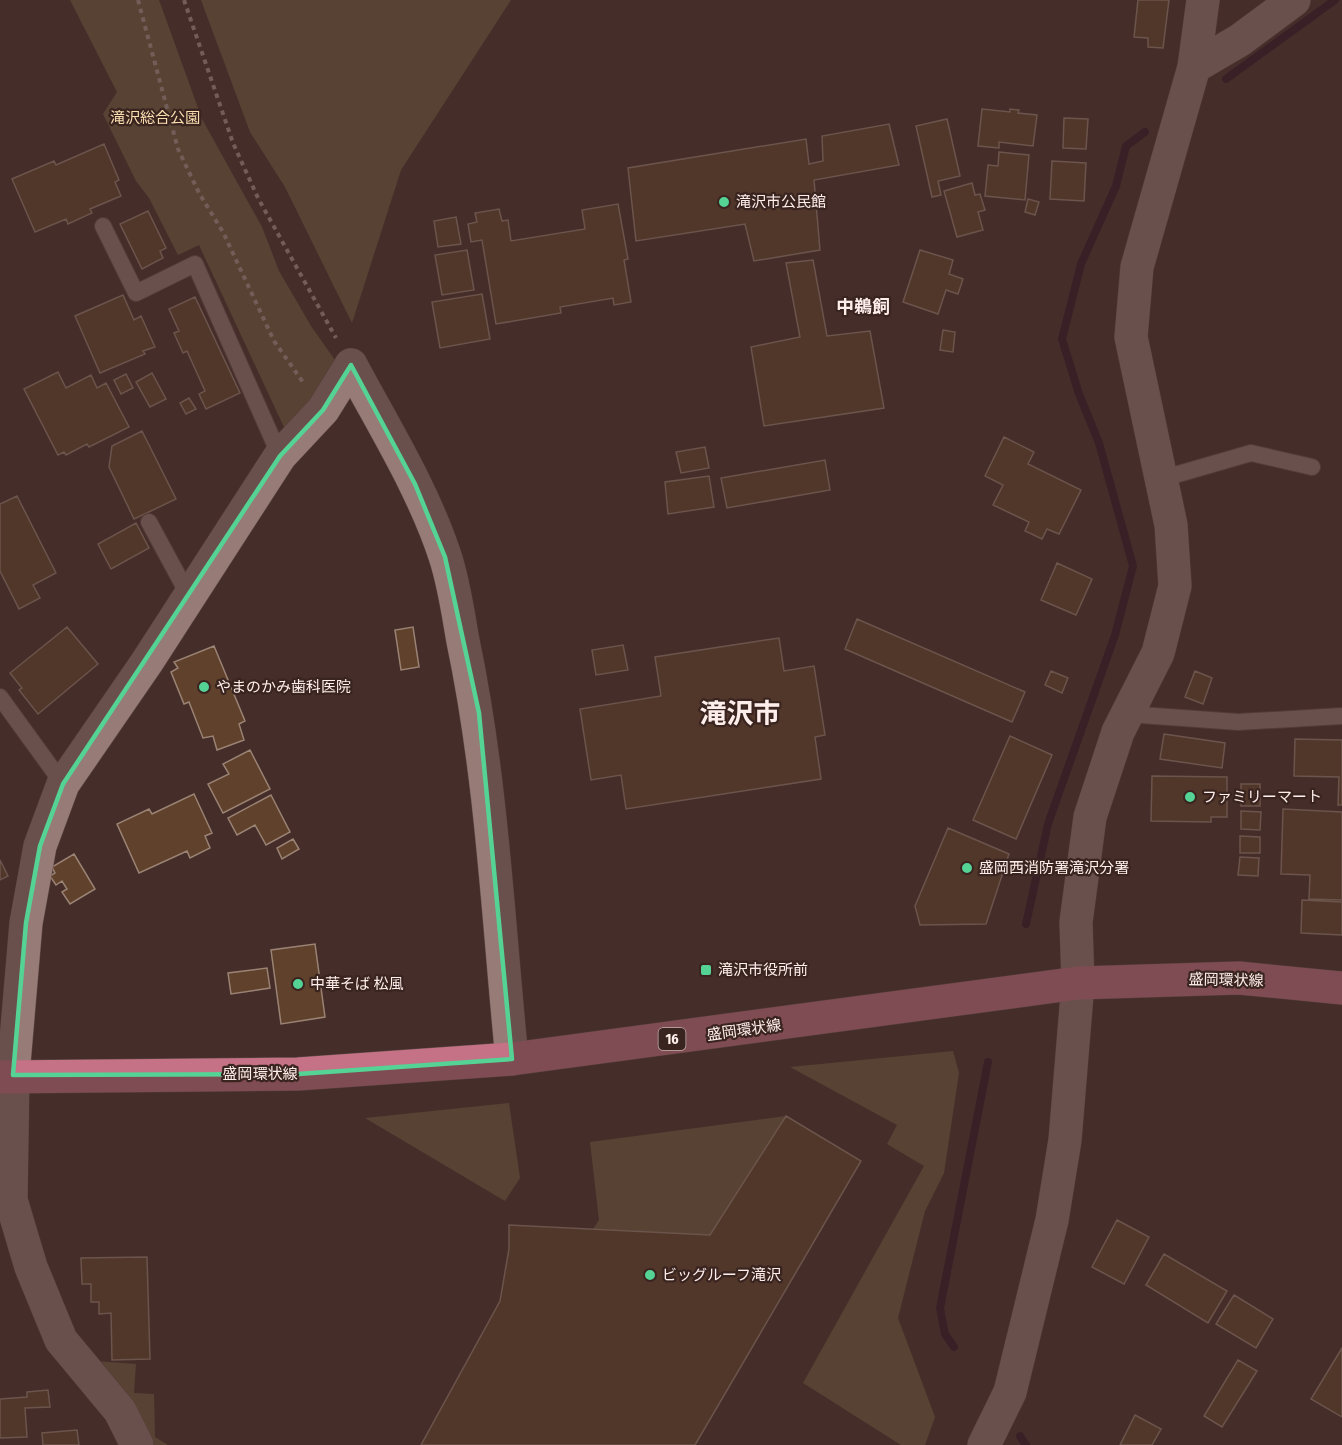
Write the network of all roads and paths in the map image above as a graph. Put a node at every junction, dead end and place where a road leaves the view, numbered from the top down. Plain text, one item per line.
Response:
1 (138, 0) edge
2 (184, 0) edge
3 (1203, 0) edge
4 (1294, 0) edge
5 (1194, 67) junction
6 (103, 226) dead end
7 (351, 365) junction
8 (322, 410) junction
9 (280, 456) junction
10 (1312, 467) dead end
11 (1161, 479) junction
12 (149, 522) dead end
13 (189, 596) junction
14 (0, 697) edge
15 (1127, 714) junction
16 (1342, 716) edge
17 (63, 784) junction
18 (13, 927) edge
19 (1078, 983) junction
20 (1342, 988) edge
21 (512, 1059) junction
22 (6, 1076) edge
23 (137, 1445) edge
24 (984, 1445) edge

1 - 8 path
2 - 7 path
3 - 5 street
4 - 5 street
5 - 11 street
6 - 9 lane
7 - 8 street
7 - 21 street
8 - 9 street
9 - 13 street
10 - 11 lane
11 - 15 street
12 - 13 lane
13 - 17 street
14 - 17 lane
15 - 16 lane
15 - 19 street
17 - 18 street
18 - 22 street
19 - 20 main road, 盛岡環状線 / 16
19 - 21 main road, 盛岡環状線 / 16
19 - 24 street
21 - 22 main road, 盛岡環状線 / 16
22 - 23 street

